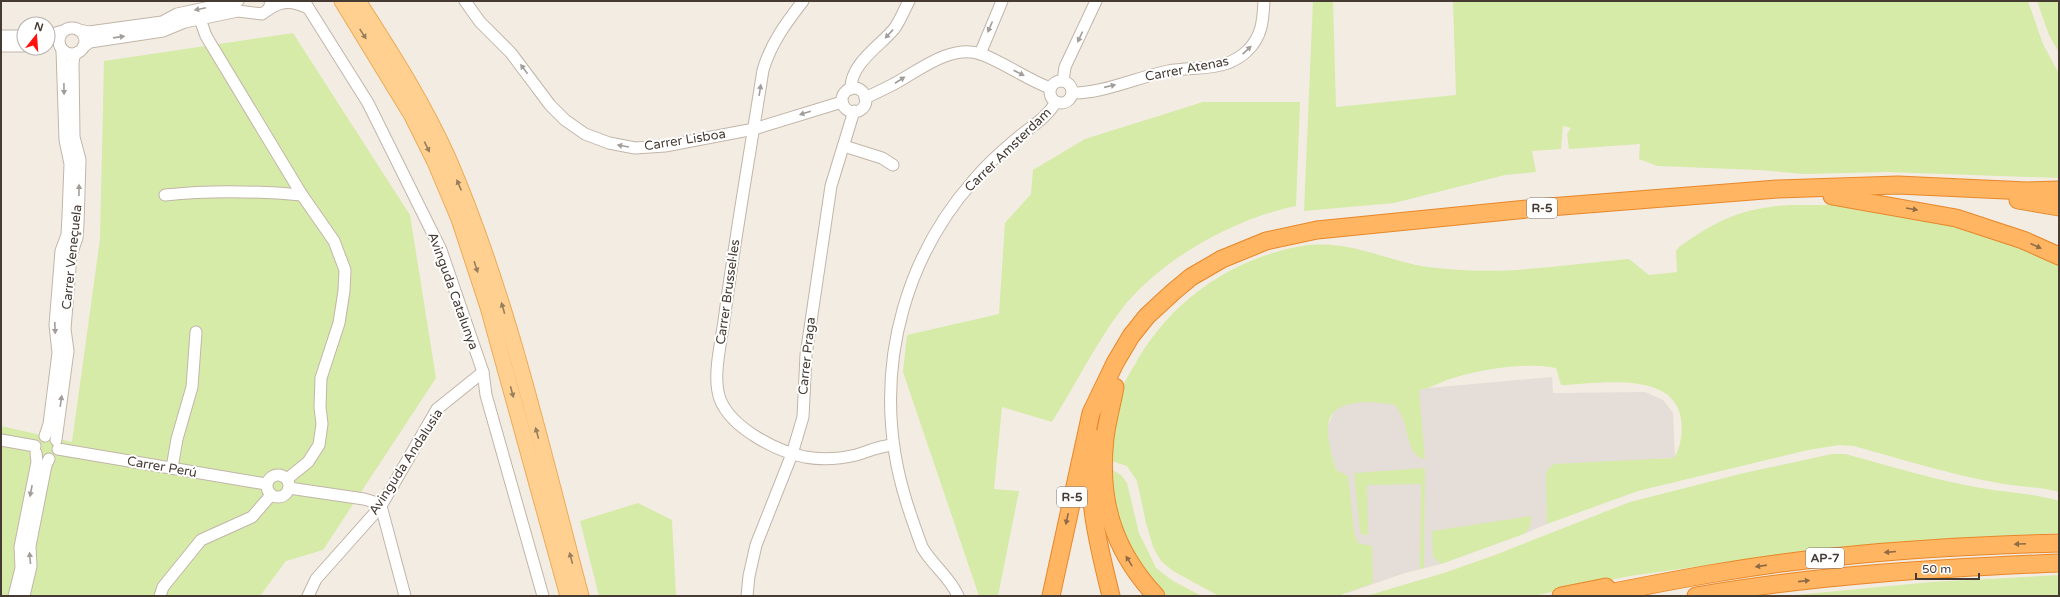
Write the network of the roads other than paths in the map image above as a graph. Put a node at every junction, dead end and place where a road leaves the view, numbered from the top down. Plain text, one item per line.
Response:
1 (238, 1) edge
2 (244, 1) edge
3 (342, 1) edge
4 (358, 1) edge
5 (465, 1) edge
6 (803, 1) edge
7 (909, 1) edge
8 (1002, 1) edge
9 (1096, 1) edge
10 (1264, 1) edge
11 (270, 5) edge
12 (306, 5) edge
13 (250, 12) junction
14 (200, 19) junction
15 (78, 30) junction
16 (63, 31) junction
17 (56, 33) edge
18 (1, 36) edge
19 (16, 36) edge
20 (1, 46) edge
21 (16, 46) edge
22 (56, 48) edge
23 (62, 49) junction
24 (80, 50) junction
25 (980, 54) junction
26 (1063, 81) junction
27 (1050, 88) junction
28 (851, 89) junction
29 (1072, 93) junction
30 (865, 98) junction
31 (842, 102) junction
32 (1056, 102) junction
33 (854, 112) junction
34 (754, 129) junction
35 (844, 146) junction
36 (893, 165) dead end
37 (2059, 190) edge
38 (165, 195) dead end
39 (302, 195) junction
40 (1832, 196) junction
41 (2059, 207) edge
42 (2059, 256) edge
43 (196, 332) dead end
44 (483, 372) junction
45 (1115, 387) junction
46 (1099, 400) junction
47 (45, 436) junction
48 (1, 440) edge
49 (57, 445) junction
50 (894, 445) junction
51 (35, 449) junction
52 (792, 454) junction
53 (49, 459) junction
54 (172, 468) junction
55 (288, 483) junction
56 (266, 484) junction
57 (271, 495) junction
58 (381, 506) junction
59 (2059, 543) edge
60 (2059, 563) edge
61 (1707, 574) junction
62 (14, 596) edge
63 (24, 596) edge
64 (160, 596) edge
65 (308, 596) edge
66 (405, 596) edge
67 (543, 596) edge
68 (568, 596) edge
69 (581, 596) edge
70 (747, 596) edge
71 (958, 596) edge
72 (1051, 596) edge
73 (1105, 596) edge
74 (1111, 596) edge
75 (1156, 596) edge
76 (1561, 596) edge
77 (1594, 596) edge
78 (1696, 596) edge

1 -> 15 street
2 - 13 street
3 -> 68 main road
69 -> 4 main road
34 -> 5 street, Carrer Lisboa
34 -> 6 street, Carrer Brussel·les
7 -> 28 street
8 -> 25 street
9 -> 26 street
29 -> 10 street, Carrer Atenas
11 - 12 street, Avinguda Catalunya
11 - 13 street, Avinguda Catalunya
12 - 44 street, Avinguda Catalunya
13 - 14 street, Avinguda Catalunya
24 -> 14 street, Avinguda Catalunya
14 - 39 street
15 - 16 street
15 - 24 street
16 - 17 street
16 - 23 street
18 - 19 street
20 - 21 street
22 - 23 street
23 - 24 street
23 -> 47 street, Carrer Veneçuela
49 -> 24 street, Carrer Veneçuela
25 -> 27 street
30 -> 25 street
26 - 27 street
26 - 29 street
27 - 32 street
28 - 30 street
28 - 31 street
29 - 32 street
30 - 33 street
31 - 33 street
31 -> 34 street, Carrer Lisboa
32 - 50 street, Carrer Amsterdam
33 - 35 street, Carrer Praga
34 - 52 street, Carrer Brussel·les
35 - 36 street
35 - 52 street, Carrer Praga
37 - 46 highway, R-5
38 - 39 street
39 - 55 street
40 - 41 highway
40 -> 42 highway
40 - 45 highway
43 - 54 street
44 - 58 street, Avinguda Andalusia
44 - 67 street, Avinguda Catalunya
45 - 74 highway
75 -> 45 highway
46 -> 72 highway, R-5
46 - 73 highway, R-5
47 - 49 street
47 - 51 street
48 - 51 street
49 - 53 street
49 - 54 street, Carrer Perú
50 - 52 street, Carrer Brussel·les
50 - 71 street, Carrer Amsterdam
51 - 53 street
51 -> 62 street
52 - 70 street, Carrer Praga
63 -> 53 street
54 - 56 street, Carrer Perú
55 - 56 street
55 - 57 street
55 - 58 street
56 - 57 street
57 - 64 street
58 - 65 street, Avinguda Andalusia
58 - 66 street
59 -> 61 highway, AP-7
78 -> 60 highway, AP-7
61 - 76 highway
61 - 77 highway, AP-7

